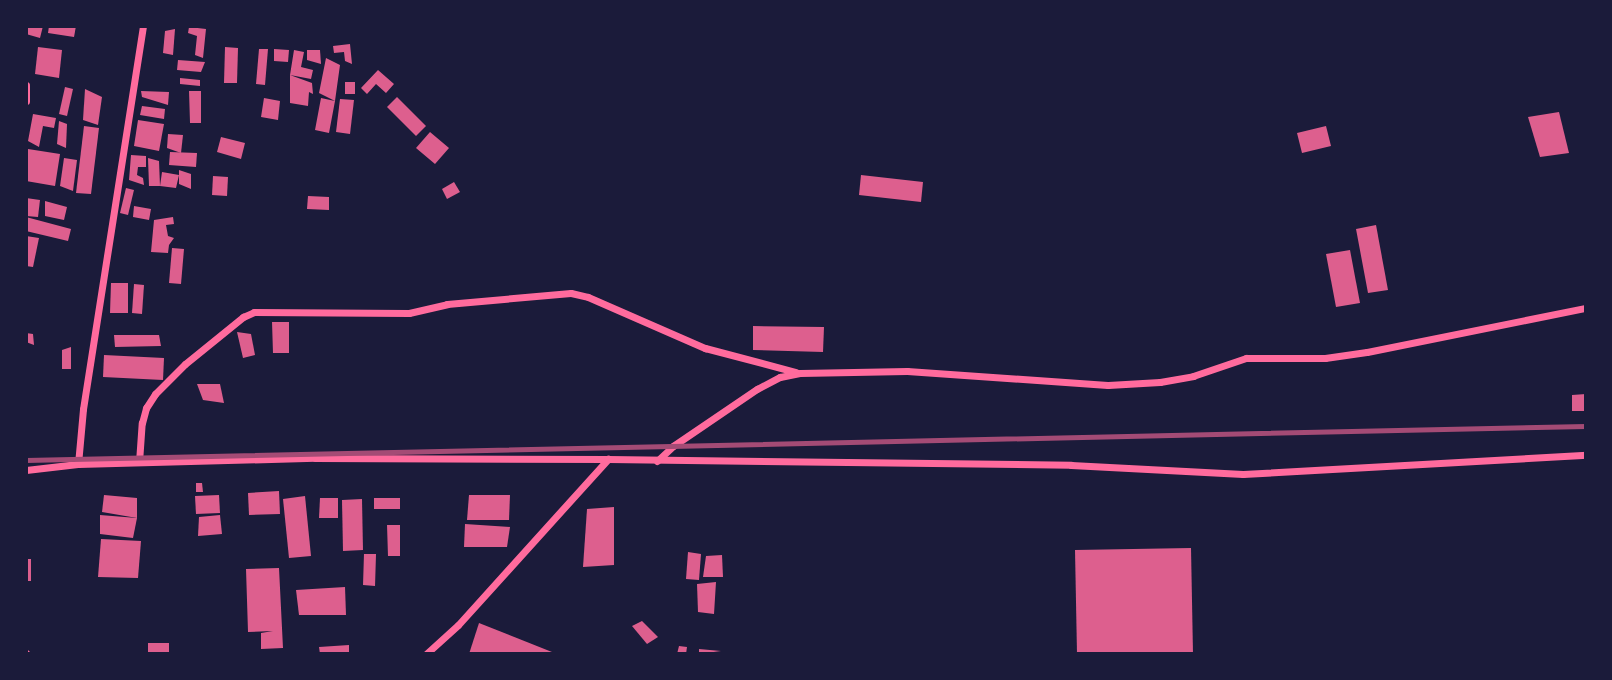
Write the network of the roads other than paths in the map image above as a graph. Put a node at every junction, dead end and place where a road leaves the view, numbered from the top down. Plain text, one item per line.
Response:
1 (143, 26) edge
2 (26, 85) edge
3 (26, 101) edge
4 (1586, 308) edge
5 (800, 373) junction
6 (1586, 455) edge
7 (608, 459) junction
8 (657, 461) junction
9 (139, 462) junction
10 (78, 464) junction
11 (26, 470) edge
12 (426, 654) edge

1 - 10 street
2 - 3 street
4 - 5 street
5 - 8 street
5 - 9 street
6 - 8 street
7 - 8 street
7 - 9 street
7 - 12 street
9 - 10 street
10 - 11 street

